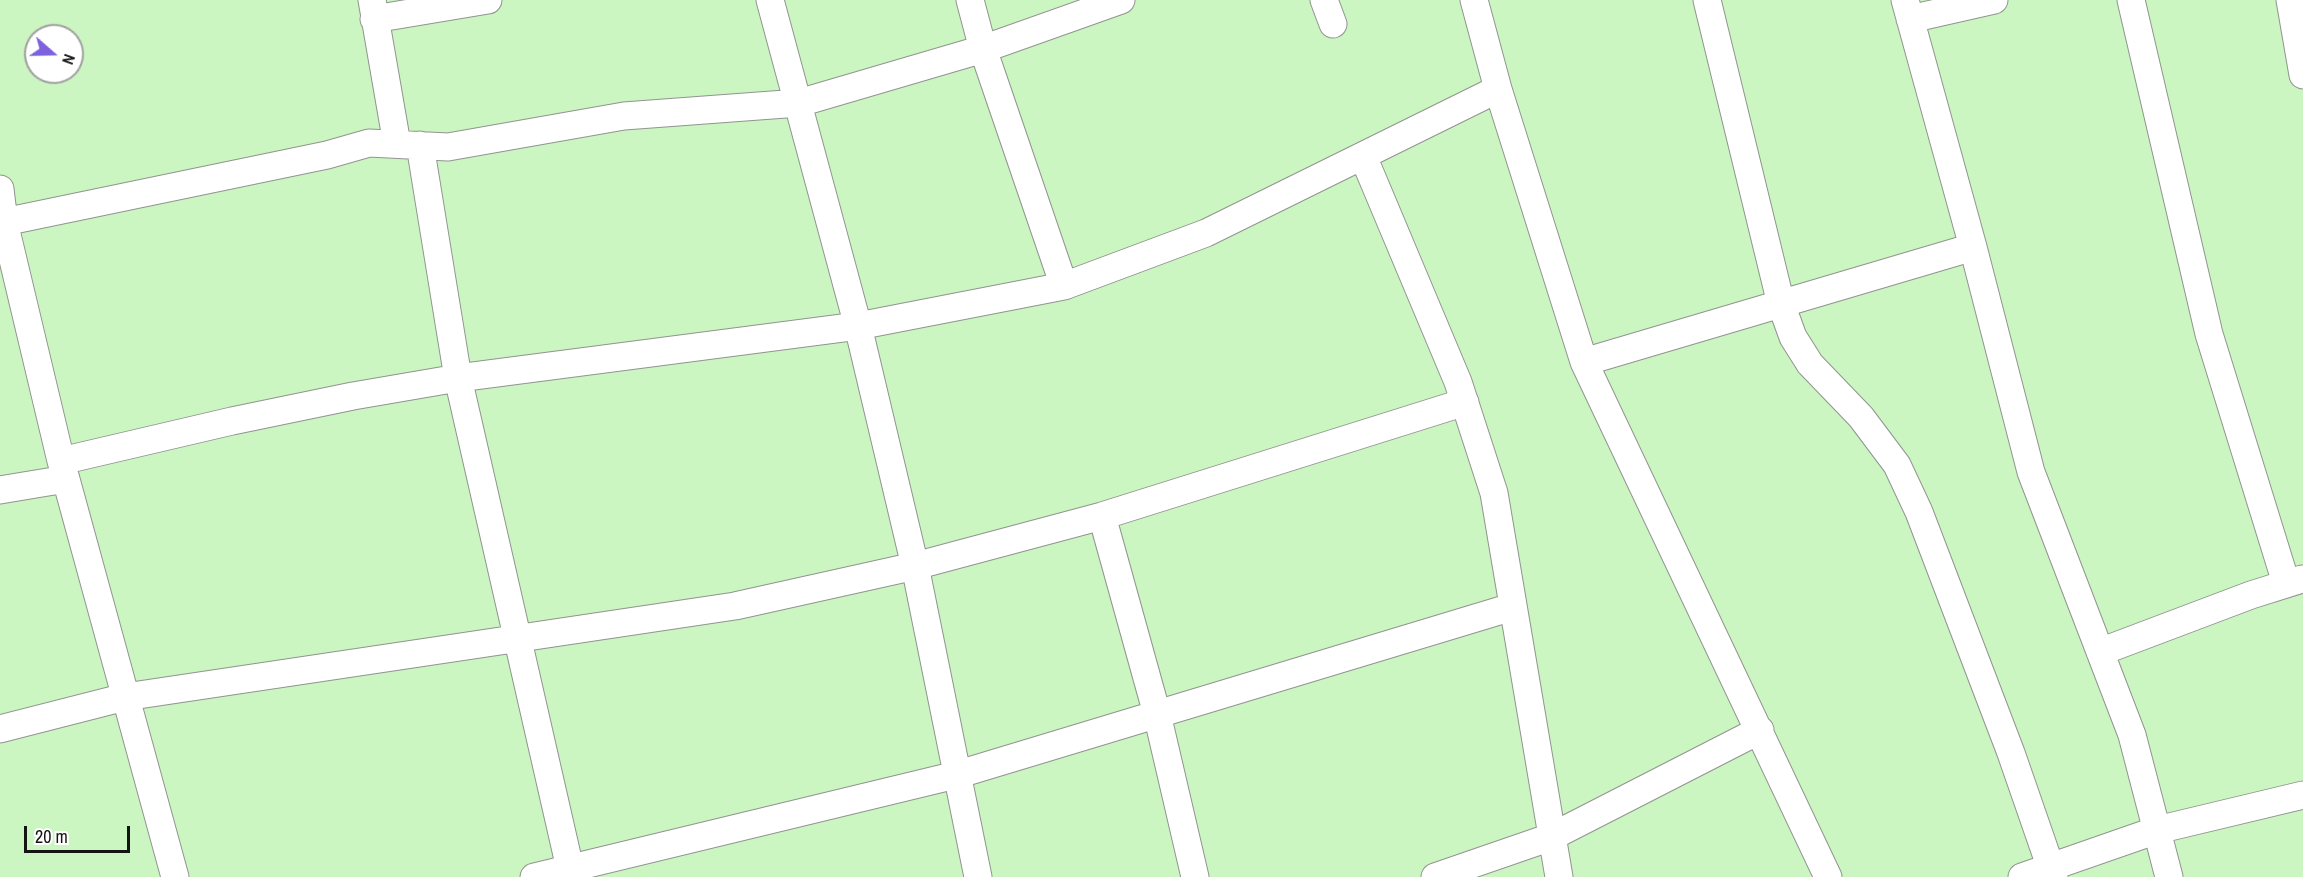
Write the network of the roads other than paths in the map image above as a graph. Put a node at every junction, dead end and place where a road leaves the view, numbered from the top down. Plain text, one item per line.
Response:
1 (488, 0) edge
2 (770, 0) edge
3 (970, 0) edge
4 (1119, 0) edge
5 (1474, 0) edge
6 (1707, 0) edge
7 (1994, 0) edge
8 (2131, 0) edge
9 (2290, 0) edge
10 (373, 10) edge
11 (1907, 10) edge
12 (983, 49) junction
13 (2303, 75) edge
14 (1498, 89) junction
15 (799, 103) junction
16 (408, 145) junction
17 (1363, 156) junction
18 (0, 189) edge
19 (4, 222) junction
20 (1973, 246) junction
21 (1064, 286) junction
22 (1781, 304) junction
23 (858, 326) junction
24 (1584, 362) junction
25 (458, 378) junction
26 (1465, 402) junction
27 (64, 470) junction
28 (0, 490) edge
29 (1102, 516) junction
30 (915, 566) junction
31 (2295, 581) edge
32 (1512, 607) junction
33 (515, 636) junction
34 (2100, 652) junction
35 (125, 697) junction
36 (1157, 714) junction
37 (0, 729) edge
38 (1760, 730) junction
39 (956, 775) junction
40 (2303, 795) edge
41 (2157, 830) junction
42 (1551, 837) junction
43 (2053, 872) edge
44 (571, 874) edge
45 (174, 877) edge
46 (534, 877) edge
47 (978, 877) edge
48 (1195, 877) edge
49 (1435, 877) edge
50 (1558, 877) edge
51 (1828, 877) edge
52 (2022, 877) edge
53 (2169, 877) edge

1 - 10 street
2 - 15 street
3 - 12 street
4 - 12 street
5 - 14 street
6 - 22 street
7 - 11 street
8 - 31 street
9 - 13 street
10 - 16 street
11 - 20 street
12 - 15 street
12 - 21 street
14 - 17 street
14 - 24 street
15 - 16 street
15 - 23 street
16 - 19 street
16 - 25 street
17 - 21 street
17 - 26 street
18 - 19 street
19 - 27 street
20 - 22 street
20 - 34 street
21 - 23 street
22 - 24 street
22 - 43 street
23 - 25 street
23 - 30 street
24 - 38 street
25 - 27 street
25 - 33 street
26 - 29 street
26 - 32 street
27 - 28 street
27 - 35 street
29 - 30 street
29 - 36 street
30 - 33 street
30 - 39 street
31 - 34 street
32 - 36 street
32 - 42 street
33 - 35 street
33 - 44 street
34 - 41 street
35 - 37 street
35 - 45 street
36 - 39 street
36 - 48 street
38 - 42 street
38 - 51 street
39 - 44 street
39 - 47 street
40 - 41 street
41 - 43 street
41 - 53 street
42 - 49 street
42 - 50 street
43 - 52 street
44 - 46 street

